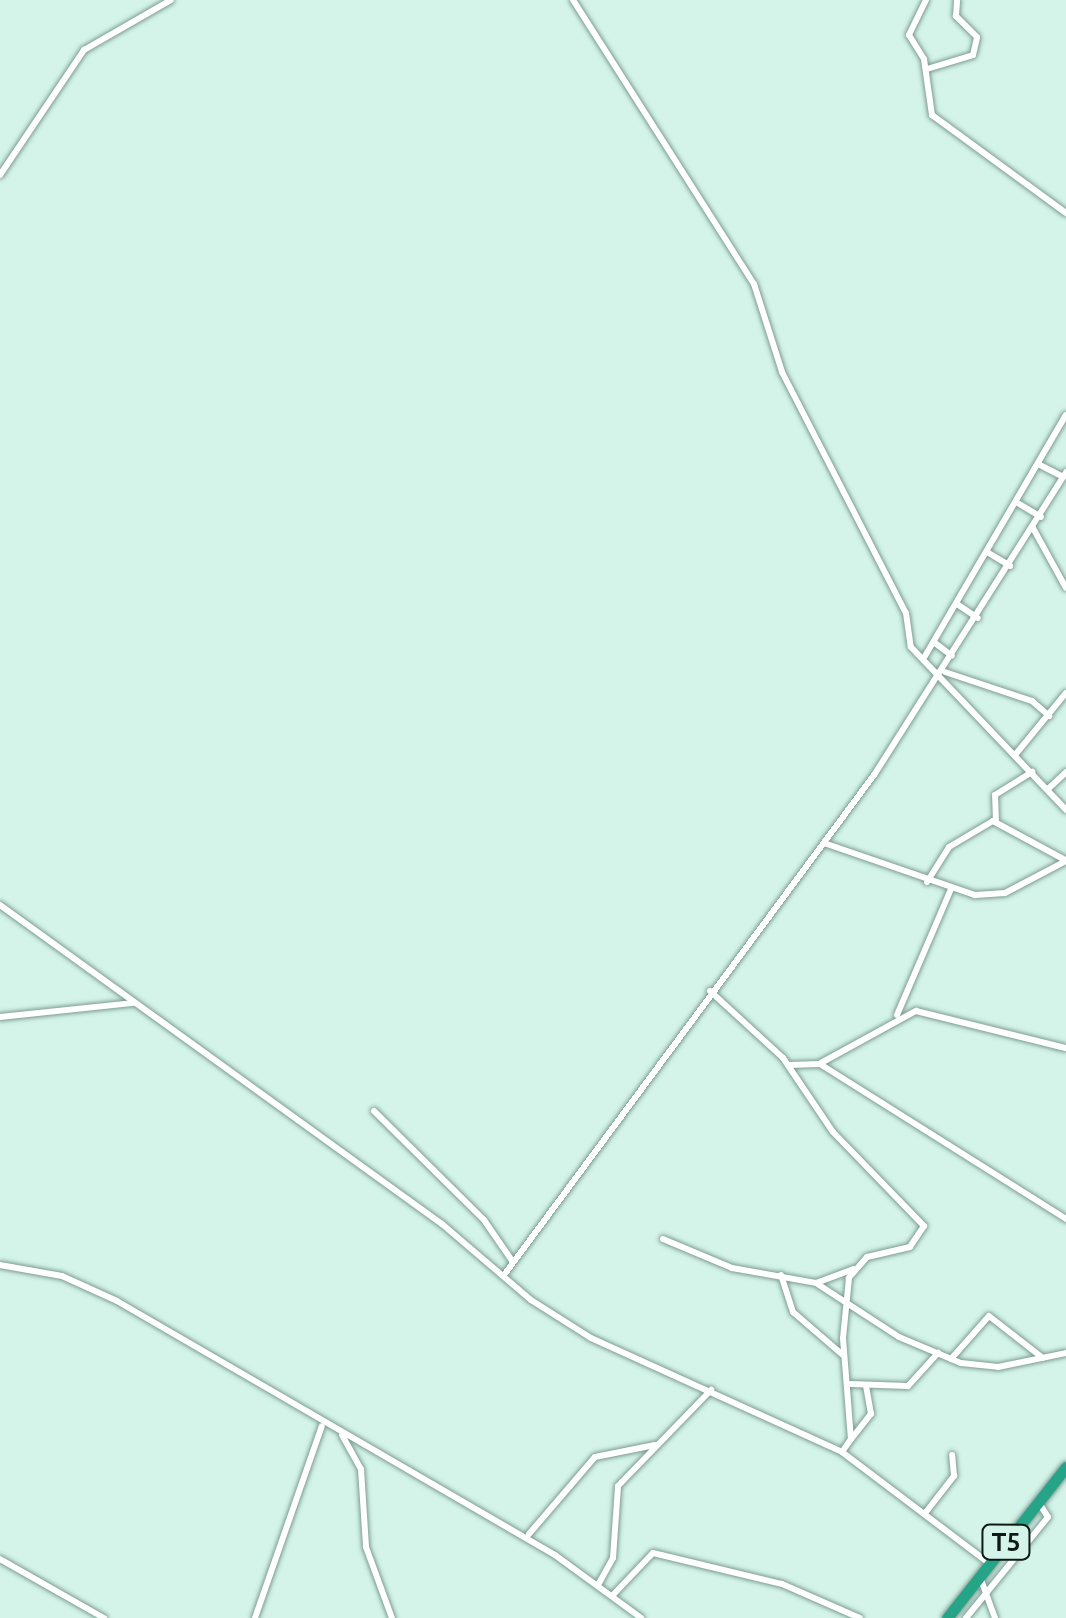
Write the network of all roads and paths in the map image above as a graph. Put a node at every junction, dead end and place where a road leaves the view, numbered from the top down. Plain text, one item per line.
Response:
1 (171, 0) edge
2 (573, 0) edge
3 (926, 0) edge
4 (957, 0) edge
5 (926, 70) junction
6 (0, 176) edge
7 (1066, 213) edge
8 (1066, 414) edge
9 (1038, 464) junction
10 (1065, 475) edge
11 (1016, 502) junction
12 (1040, 516) junction
13 (1034, 528) junction
14 (987, 552) junction
15 (1010, 566) junction
16 (1066, 588) edge
17 (957, 604) junction
18 (978, 618) junction
19 (935, 642) junction
20 (925, 656) junction
21 (952, 656) junction
22 (944, 671) junction
23 (1066, 693) edge
24 (1049, 716) junction
25 (1016, 755) junction
26 (1032, 772) junction
27 (1066, 772) edge
28 (1048, 789) junction
29 (1066, 810) edge
30 (996, 822) junction
31 (824, 843) junction
32 (1066, 861) edge
33 (927, 882) junction
34 (951, 889) junction
35 (0, 905) edge
36 (710, 992) junction
37 (136, 1003) junction
38 (897, 1015) junction
39 (0, 1018) edge
40 (1066, 1048) edge
41 (818, 1064) junction
42 (789, 1065) junction
43 (374, 1111) dead end
44 (1066, 1220) edge
45 (662, 1239) dead end
46 (513, 1262) junction
47 (0, 1265) edge
48 (854, 1268) junction
49 (504, 1275) junction
50 (781, 1275) junction
51 (816, 1283) junction
52 (844, 1299) junction
53 (1066, 1353) edge
54 (938, 1354) junction
55 (844, 1356) junction
56 (1043, 1358) junction
57 (950, 1359) junction
58 (852, 1384) junction
59 (866, 1386) junction
60 (711, 1390) junction
61 (322, 1426) junction
62 (342, 1434) junction
63 (851, 1438) junction
64 (655, 1445) junction
65 (842, 1452) junction
66 (952, 1455) dead end
67 (1066, 1467) edge
68 (1038, 1502) junction
69 (926, 1512) junction
70 (528, 1534) dead end
71 (0, 1559) edge
72 (990, 1563) junction
73 (980, 1576) junction
74 (598, 1586) junction
75 (983, 1595) junction
76 (612, 1596) junction
77 (629, 1609) junction
78 (104, 1618) edge
79 (255, 1618) edge
80 (392, 1618) edge
81 (620, 1618) edge
82 (641, 1618) edge
83 (860, 1618) edge
84 (947, 1618) edge
85 (966, 1618) edge
86 (996, 1618) edge

1 - 6 street
2 - 20 street
3 - 5 street
4 - 5 street
5 - 7 street
8 - 9 street
9 - 10 street
9 - 11 street
10 - 12 street
11 - 12 street
11 - 14 street
12 - 13 street
13 - 15 street
13 - 16 street
14 - 15 street
14 - 17 street
15 - 18 street
17 - 18 street
17 - 19 street
18 - 21 street
19 - 20 street
19 - 21 street
20 - 22 street
21 - 22 street
22 - 24 street
22 - 25 street
22 - 31 street
23 - 24 street
24 - 25 street
25 - 26 street
26 - 28 street
26 - 30 street
27 - 28 street
28 - 29 street
30 - 32 street
30 - 33 street
31 - 33 street
31 - 36 street
32 - 34 street
33 - 34 street
34 - 38 street
35 - 37 street
36 - 42 street
36 - 46 street
37 - 39 street
37 - 49 street
38 - 40 street
38 - 41 street
41 - 42 street
41 - 44 street
42 - 48 street
43 - 46 street
45 - 50 street
46 - 49 street
47 - 61 street
48 - 51 street
48 - 52 street
49 - 60 street
50 - 51 street
50 - 55 street
51 - 52 street
52 - 54 street
52 - 55 street
53 - 56 street
54 - 57 street
54 - 59 street
55 - 58 street
56 - 57 street
56 - 57 street
58 - 59 street
58 - 63 street
59 - 63 street
60 - 64 street
60 - 65 street
61 - 62 street
61 - 79 street
62 - 74 street
62 - 80 street
63 - 65 street
64 - 70 street
64 - 74 street
65 - 69 street
66 - 69 street
67 - 68 highway, T5
68 - 72 highway, T5
68 - 75 street
69 - 72 street
71 - 78 street
72 - 73 highway, T5
73 - 75 street
73 - 84 highway, T5
74 - 76 street
75 - 85 street
75 - 86 street
76 - 77 street
76 - 83 street
77 - 81 street
77 - 82 street

